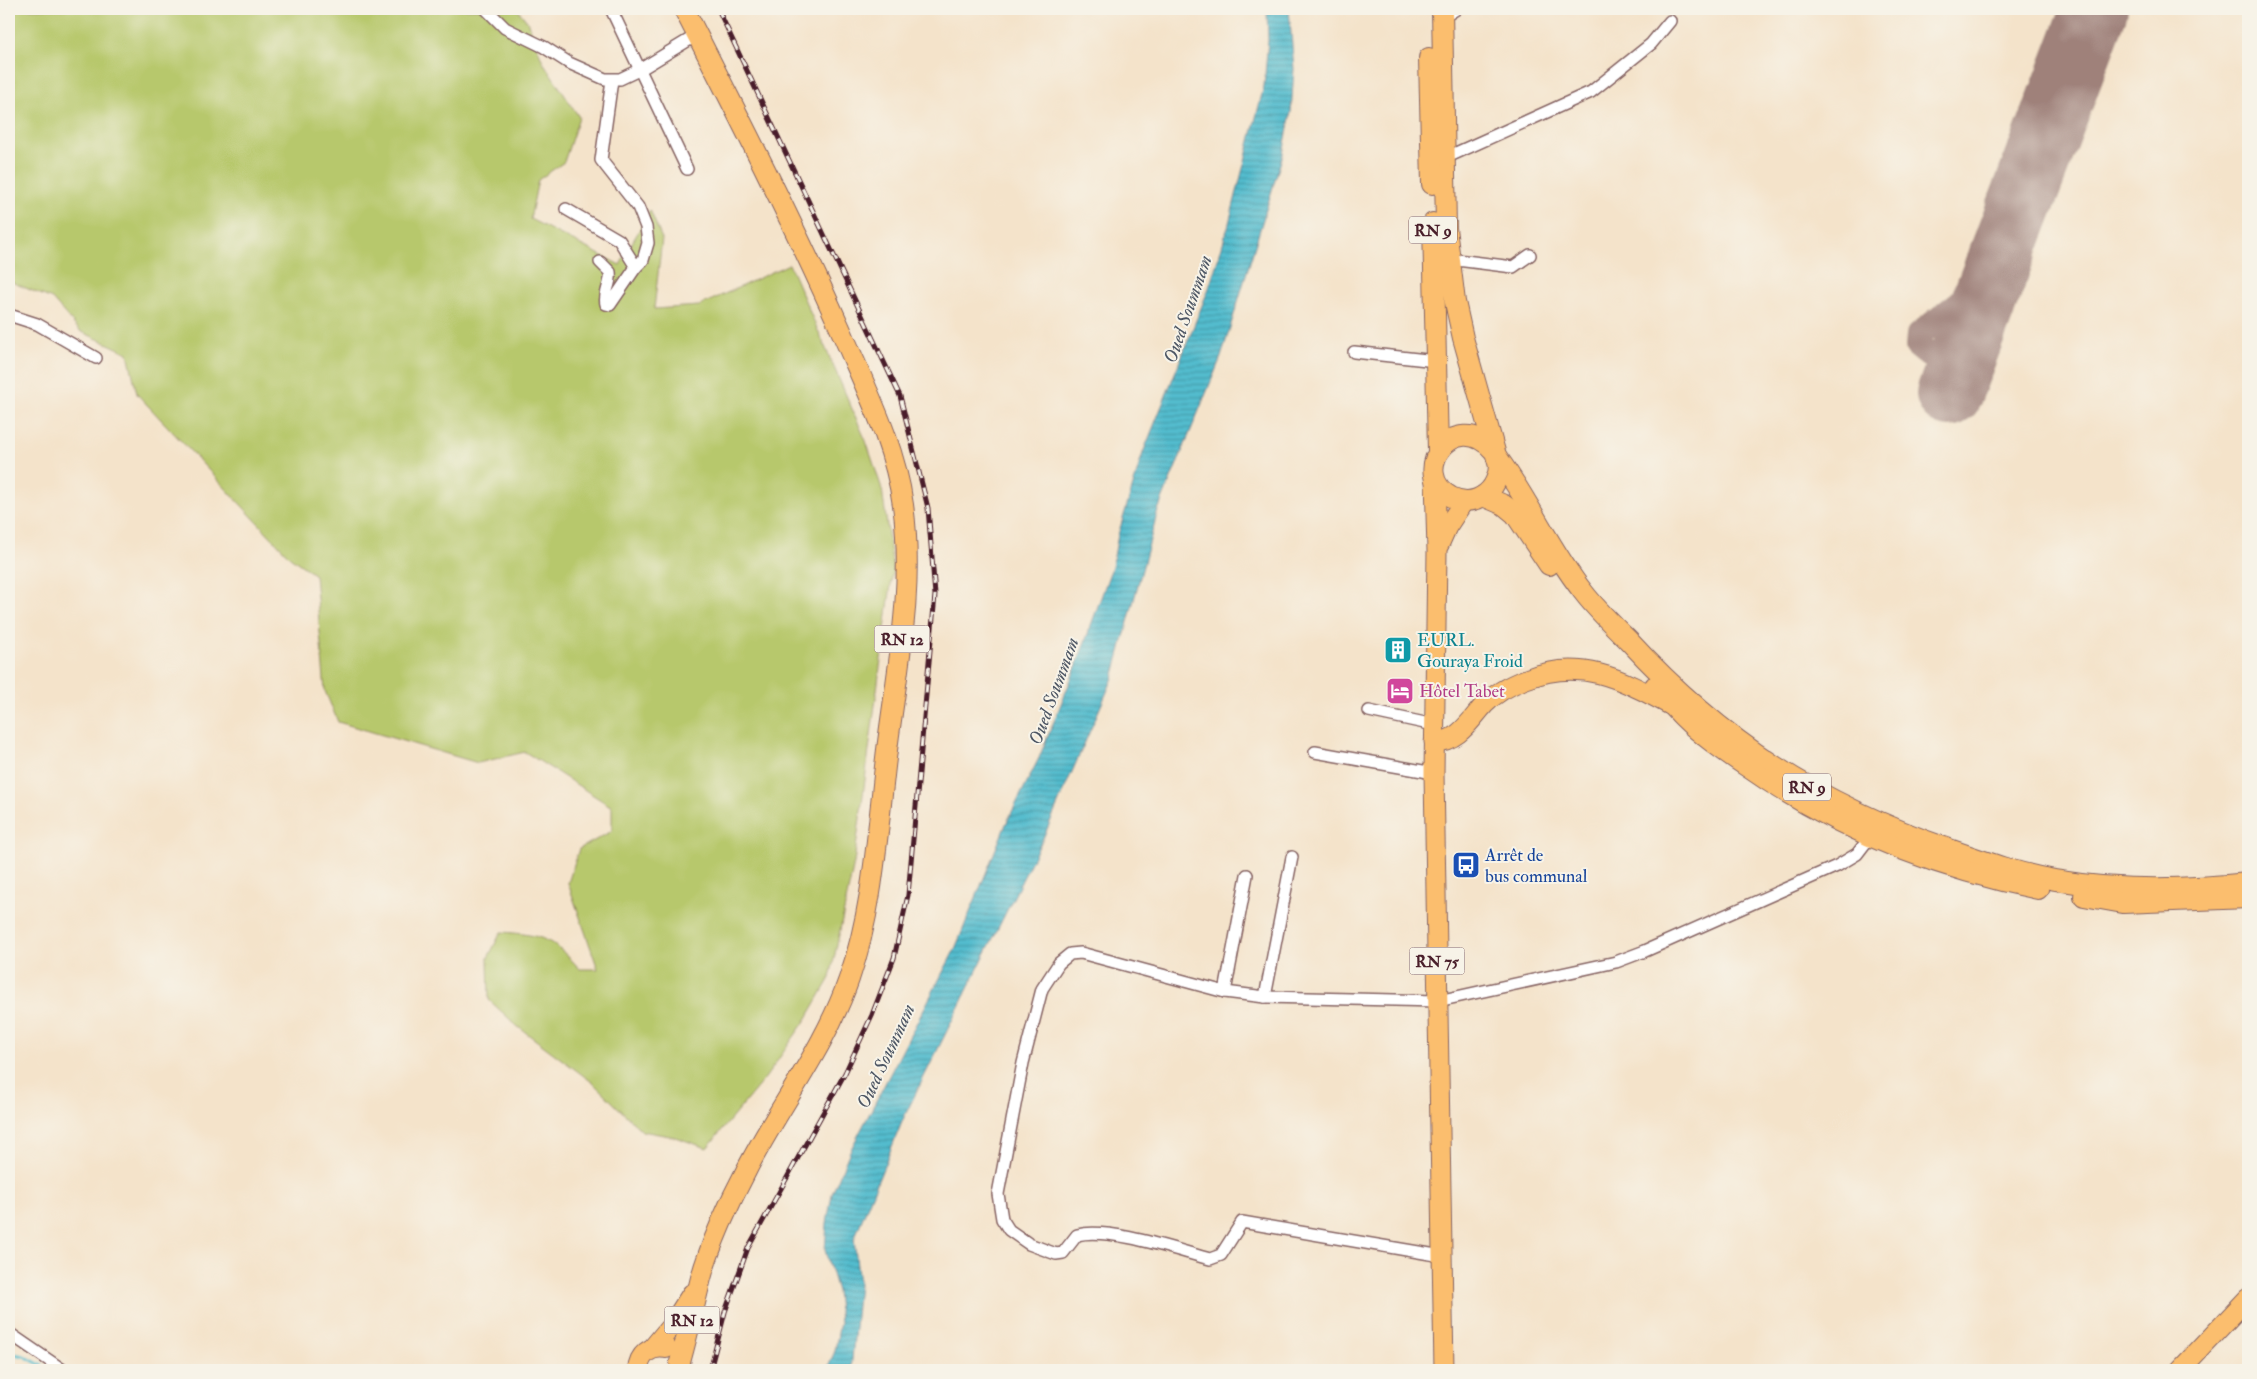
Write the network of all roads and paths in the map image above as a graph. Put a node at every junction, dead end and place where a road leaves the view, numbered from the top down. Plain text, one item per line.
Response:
1 (486, 9) edge
2 (611, 9) edge
3 (684, 9) edge
4 (1442, 11) edge
5 (1670, 21) dead end
6 (697, 35) junction
7 (641, 69) junction
8 (612, 80) junction
9 (1445, 158) junction
10 (687, 169) dead end
11 (566, 209) dead end
12 (1530, 255) dead end
13 (1449, 259) junction
14 (600, 262) dead end
15 (636, 267) junction
16 (9, 315) edge
17 (1354, 352) dead end
18 (96, 358) dead end
19 (1436, 361) junction
20 (1438, 451) junction
21 (1495, 454) junction
22 (1435, 479) junction
23 (1474, 499) junction
24 (1437, 551) junction
25 (1673, 706) junction
26 (1368, 710) dead end
27 (1434, 734) junction
28 (1315, 752) dead end
29 (1434, 773) junction
30 (1870, 837) junction
31 (1292, 857) dead end
32 (1247, 875) dead end
33 (2248, 883) edge
34 (2248, 898) edge
35 (1226, 992) junction
36 (1265, 996) junction
37 (1438, 1001) junction
38 (1442, 1256) junction
39 (702, 1277) junction
40 (2248, 1298) edge
41 (9, 1333) edge
42 (653, 1348) junction
43 (681, 1366) edge
44 (63, 1370) edge
45 (638, 1370) edge
46 (1444, 1370) edge
47 (2180, 1370) edge

1 - 8 street
2 - 7 street
3 - 6 highway, RN 12
4 - 9 highway, RN 9
4 - 19 highway, RN 9
5 - 9 street
6 - 7 street
6 - 39 highway, RN 12
7 - 8 street
7 - 10 street
8 - 15 street
9 - 13 highway, RN 9
11 - 15 street
12 - 13 street
13 - 21 highway, RN 9
14 - 15 street
16 - 18 street
17 - 19 street
19 - 20 highway, RN 9
20 - 21 highway
20 - 22 highway
21 - 23 highway
21 - 33 highway, RN 9
22 - 23 highway
22 - 24 main road, RN 75
23 - 24 main road, RN 75
23 - 25 highway, RN 9
24 - 27 main road, RN 75
25 - 27 main road
25 - 30 highway, RN 9
26 - 27 street
27 - 29 main road, RN 75
28 - 29 street
29 - 37 main road, RN 75
30 - 34 highway, RN 9
30 - 37 street
31 - 36 street
32 - 35 street
35 - 36 street
35 - 38 street
36 - 37 street
37 - 38 main road, RN 75
38 - 46 main road, RN 75
39 - 42 highway, RN 12
39 - 43 highway, RN 12
40 - 47 main road
41 - 44 street
42 - 43 highway
42 - 45 highway

